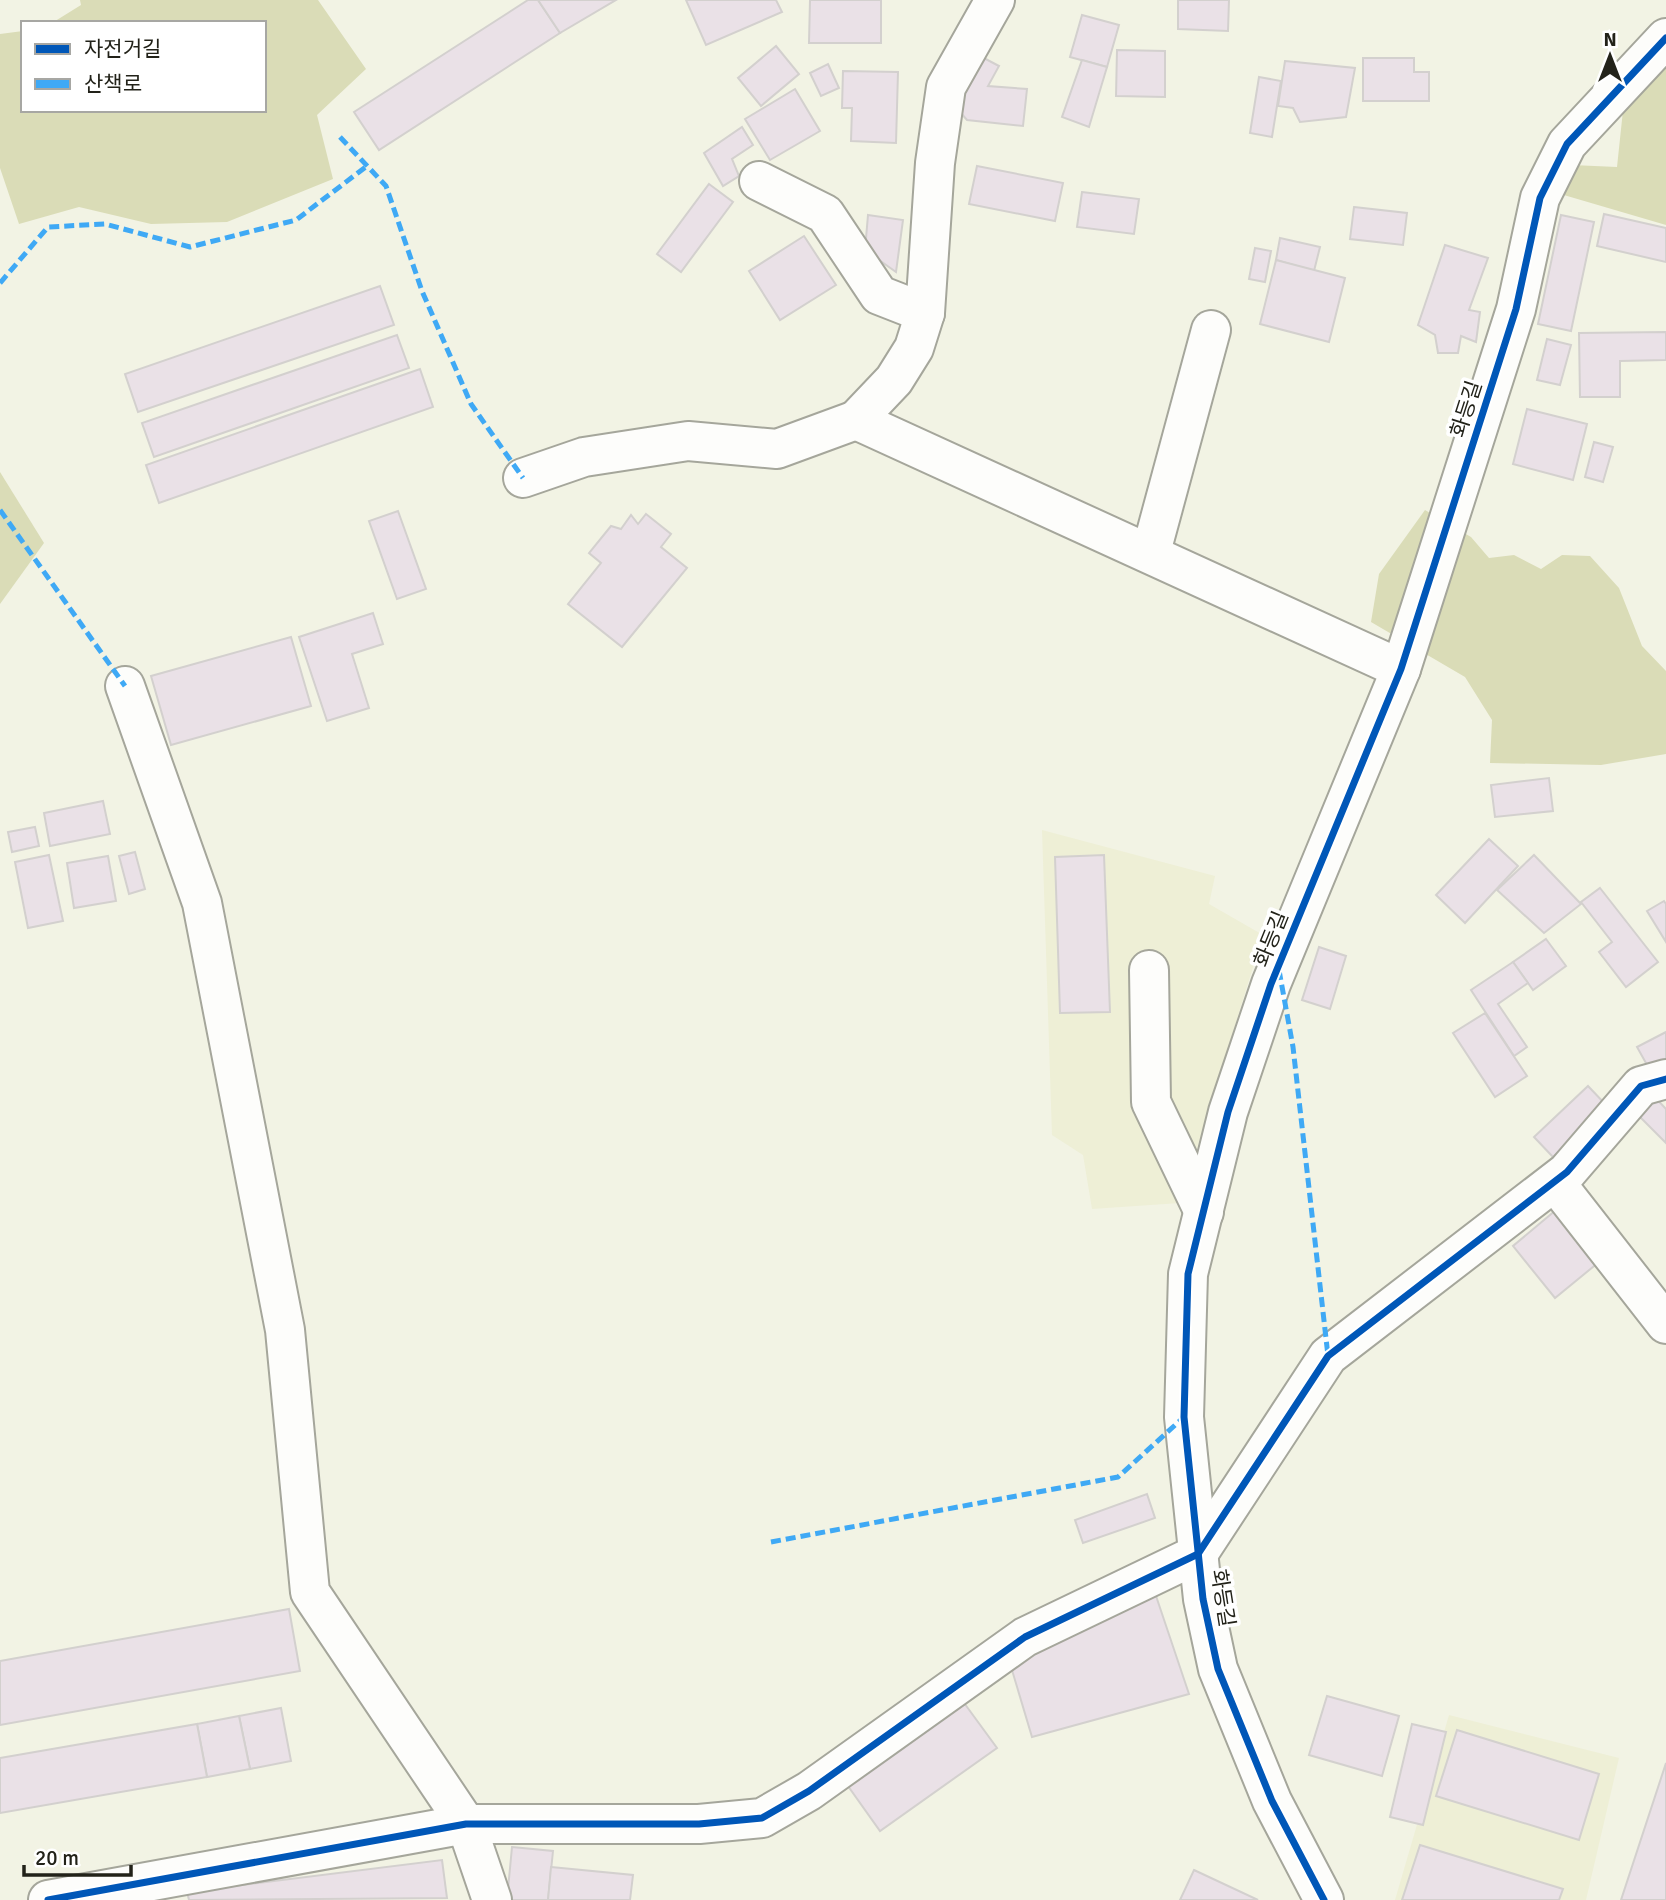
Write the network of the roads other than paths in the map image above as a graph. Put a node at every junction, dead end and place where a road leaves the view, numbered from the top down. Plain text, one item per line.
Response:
1 (995, 0) edge
2 (1666, 38) edge
3 (759, 181) dead end
4 (925, 313) junction
5 (1211, 330) dead end
6 (856, 420) junction
7 (523, 478) dead end
8 (1151, 552) junction
9 (1401, 669) junction
10 (125, 686) dead end
11 (1149, 970) dead end
12 (1666, 1079) edge
13 (1555, 1182) junction
14 (1203, 1212) junction
15 (1666, 1324) edge
16 (1198, 1554) junction
17 (466, 1824) junction
18 (174, 1888) edge
19 (48, 1900) edge
20 (492, 1900) edge
21 (1325, 1900) edge

1 - 4 street
2 - 9 street, 화등길
3 - 4 street
4 - 6 street
5 - 8 street
6 - 7 street
6 - 8 street
8 - 9 street
9 - 14 street, 화등길
10 - 17 street
11 - 14 street
12 - 13 street
13 - 15 street
13 - 16 street
14 - 16 street, 화등길
16 - 17 street
16 - 21 street, 화등길
17 - 18 street
17 - 20 street
18 - 19 street

